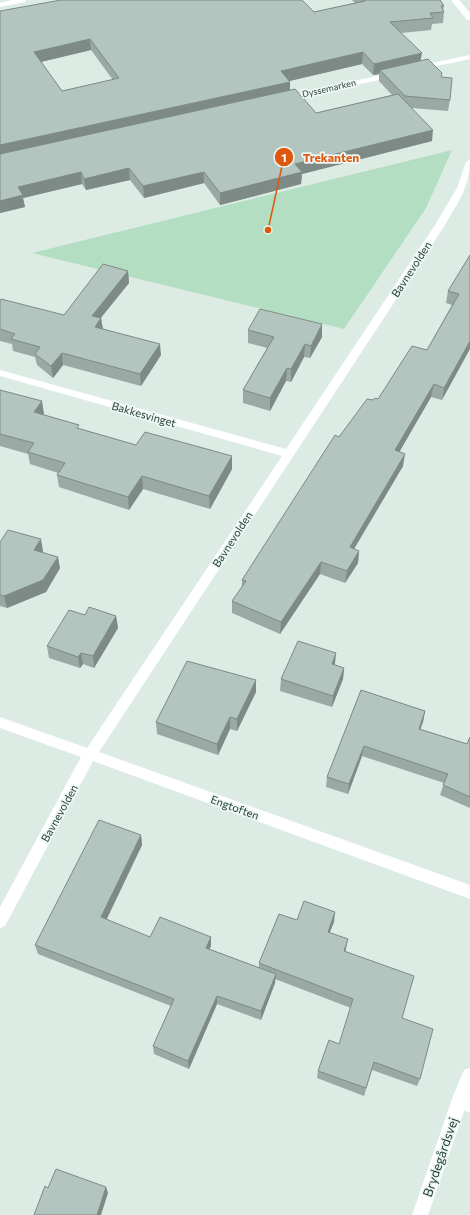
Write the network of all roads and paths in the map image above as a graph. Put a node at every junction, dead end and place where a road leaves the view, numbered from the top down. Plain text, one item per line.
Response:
1 (22, 0) edge
2 (455, 0) edge
3 (0, 4) edge
4 (470, 18) edge
5 (470, 57) edge
6 (277, 100) edge
7 (470, 162) edge
8 (0, 373) edge
9 (289, 454) junction
10 (0, 722) edge
11 (90, 754) junction
12 (470, 892) edge
13 (0, 921) edge
14 (470, 1076) edge
15 (465, 1102) edge
16 (420, 1215) edge

1 - 3 street
2 - 4 street
5 - 6 street, Dyssemarken
7 - 9 street, Bavnevolden
8 - 9 street, Bakkesvinget
9 - 11 street, Bavnevolden
10 - 11 street, Engtoften
11 - 12 street, Engtoften
11 - 13 street, Bavnevolden
14 - 15 street, Brydegårdsvej
15 - 16 street, Brydegårdsvej

